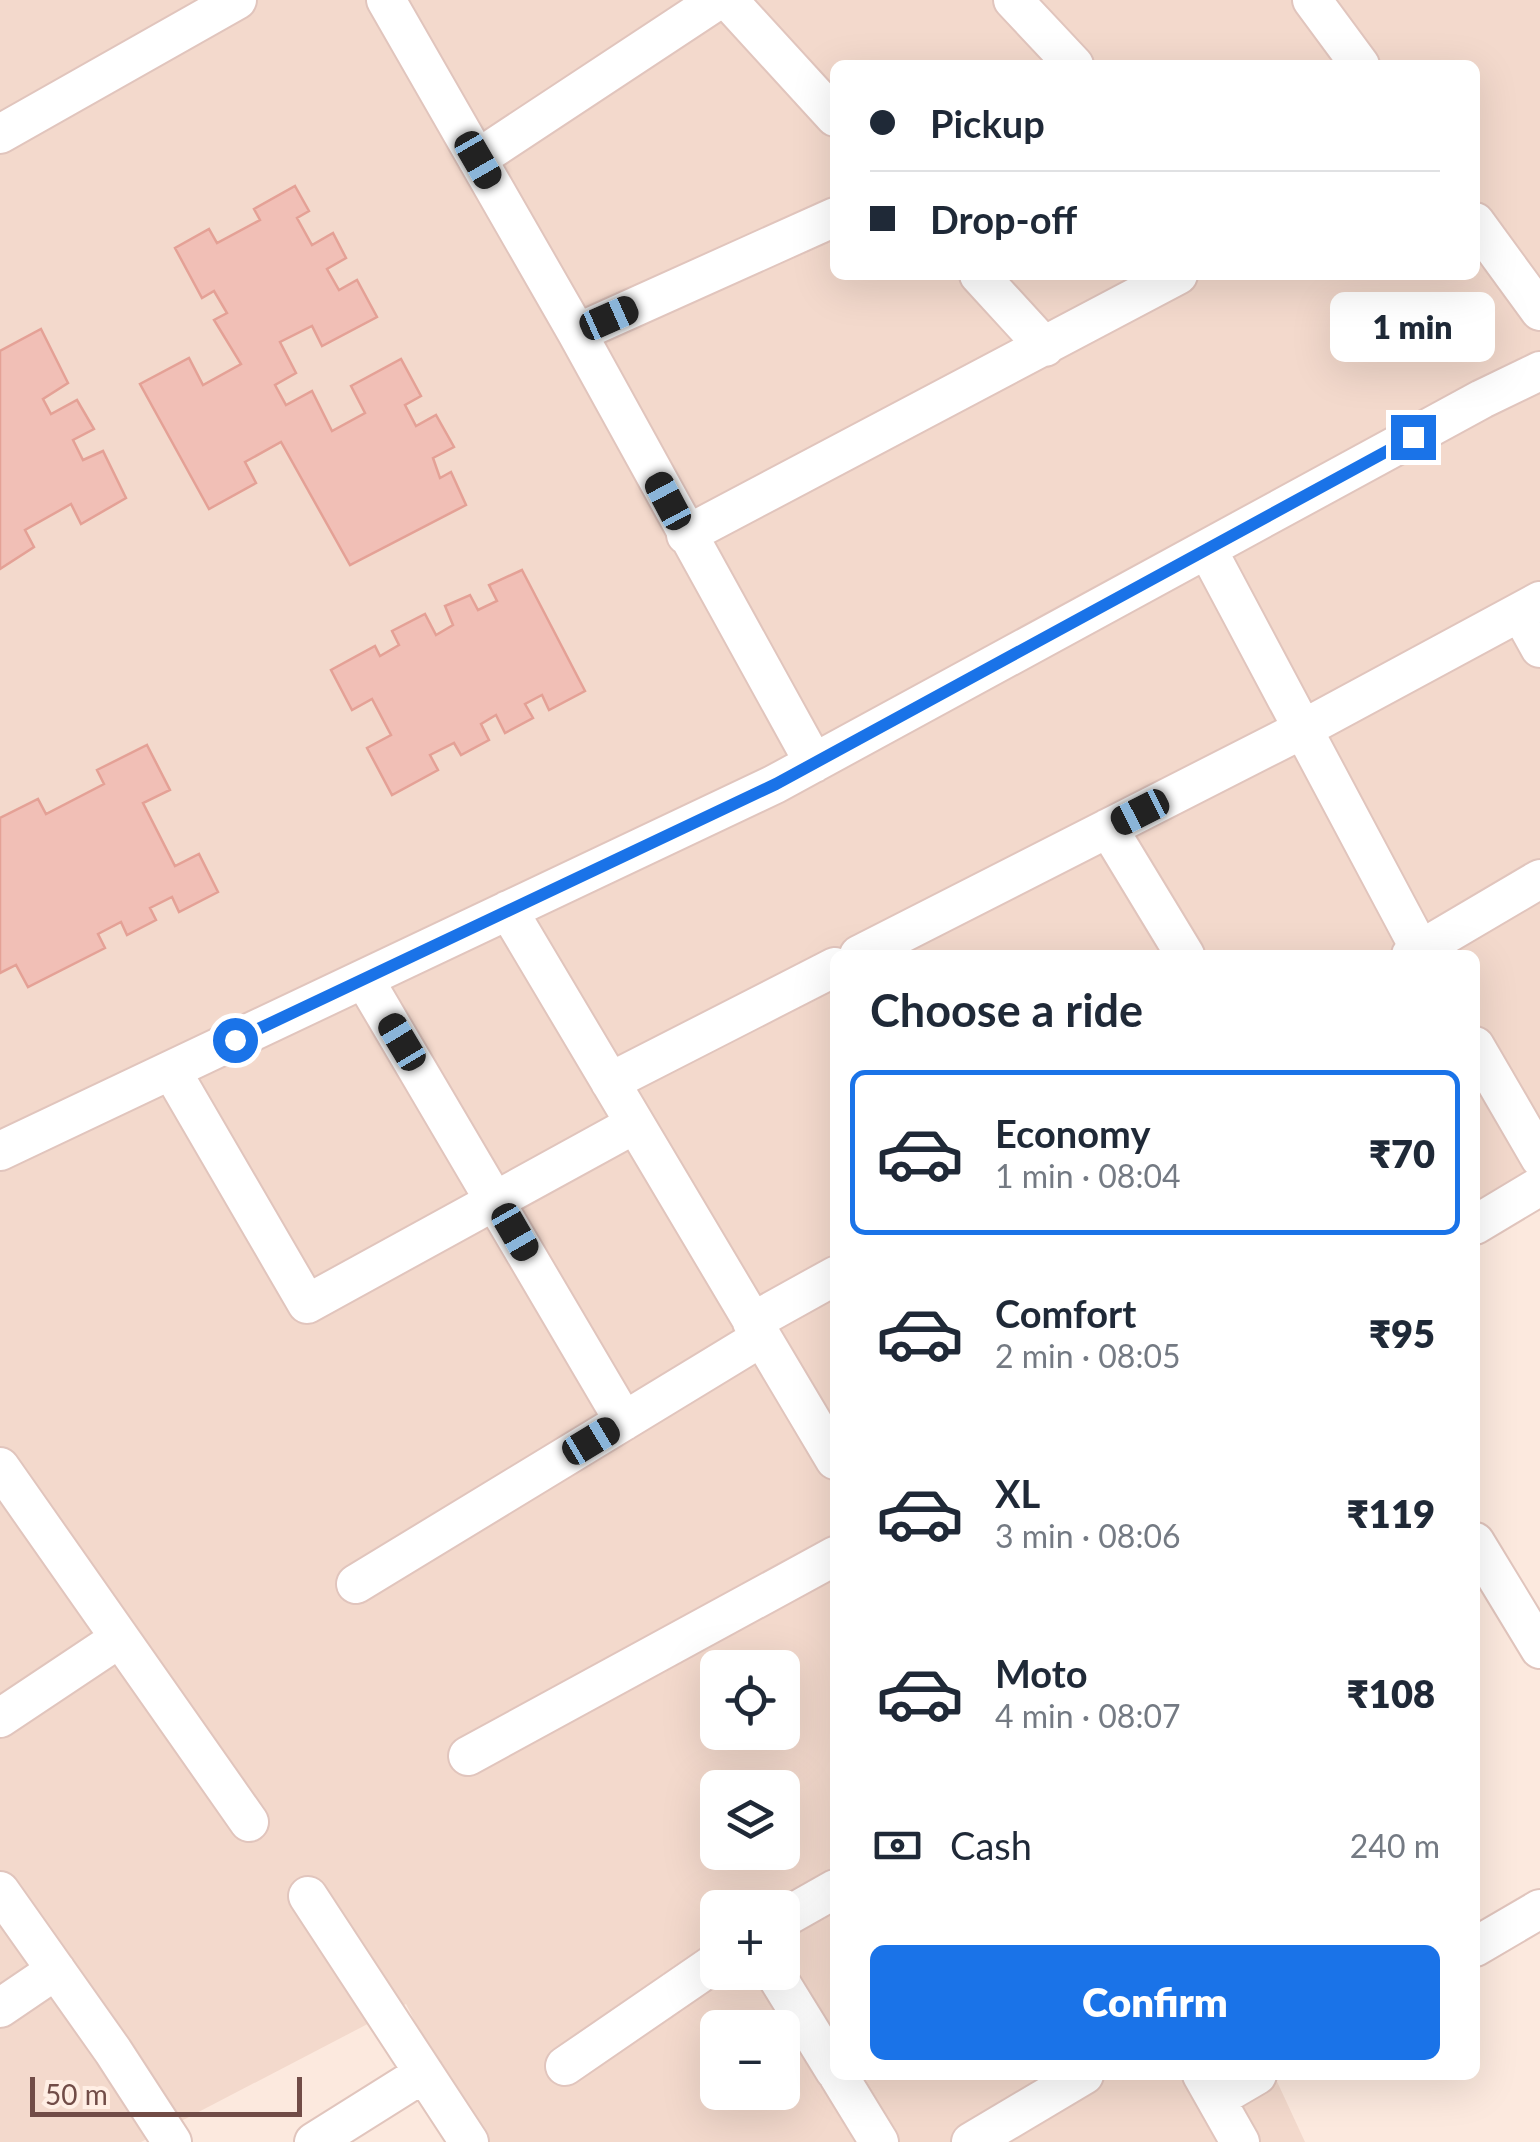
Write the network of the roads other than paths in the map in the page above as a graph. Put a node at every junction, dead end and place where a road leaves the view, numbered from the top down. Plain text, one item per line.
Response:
1 (237, 0) edge
2 (386, 0) edge
3 (718, 0) edge
4 (728, 0) edge
5 (1013, 0) edge
6 (1312, 0) edge
7 (1069, 60) edge
8 (1356, 60) edge
9 (830, 112) edge
10 (0, 134) edge
11 (478, 160) junction
12 (830, 219) edge
13 (1480, 229) edge
14 (984, 280) edge
15 (1169, 280) edge
16 (1540, 311) edge
17 (576, 332) junction
18 (1046, 347) junction
19 (1540, 371) edge
20 (686, 535) junction
21 (1207, 549) junction
22 (1530, 607) edge
23 (1540, 648) edge
24 (1303, 729) junction
25 (814, 763) junction
26 (1108, 828) junction
27 (1540, 879) edge
28 (508, 910) junction
29 (869, 950) edge
30 (1182, 950) edge
31 (1416, 950) edge
32 (1423, 950) edge
33 (830, 970) edge
34 (364, 978) junction
35 (1480, 1055) edge
36 (170, 1070) junction
37 (610, 1082) junction
38 (635, 1124) junction
39 (0, 1151) edge
40 (1540, 1158) edge
41 (1540, 1186) edge
42 (497, 1200) junction
43 (1480, 1222) edge
44 (830, 1279) edge
45 (757, 1329) junction
46 (624, 1421) junction
47 (830, 1452) edge
48 (0, 1468) edge
49 (1480, 1550) edge
50 (830, 1559) edge
51 (356, 1584) dead end
52 (120, 1638) junction
53 (1540, 1649) edge
54 (0, 1718) edge
55 (468, 1756) dead end
56 (249, 1822) dead end
57 (0, 1890) edge
58 (830, 1892) edge
59 (308, 1896) dead end
60 (800, 1909) edge
61 (1540, 1909) edge
62 (1480, 1944) edge
63 (56, 1970) junction
64 (700, 1973) edge
65 (785, 1990) edge
66 (0, 2008) edge
67 (830, 2063) edge
68 (565, 2066) dead end
69 (424, 2074) junction
70 (840, 2080) edge
71 (1076, 2080) edge
72 (1237, 2080) edge
73 (1209, 2087) edge
74 (172, 2142) edge
75 (314, 2142) edge
76 (469, 2142) edge
77 (879, 2142) edge
78 (971, 2142) edge
79 (1240, 2142) edge

1 - 10 street
2 - 11 street
3 - 11 street
4 - 9 street
5 - 7 street
6 - 8 street
11 - 17 street
12 - 17 street
13 - 16 street
14 - 18 street
15 - 18 street
17 - 20 street
18 - 20 street
19 - 21 street
20 - 25 street
21 - 24 street
21 - 25 street
22 - 23 street
22 - 24 street
24 - 26 street
24 - 31 street
25 - 28 street
26 - 29 street
26 - 30 street
27 - 32 street
28 - 34 street
28 - 37 street
33 - 37 street
34 - 36 street
34 - 42 street
35 - 40 street
36 - 39 street
36 - 42 street
37 - 38 street
38 - 42 street
38 - 45 street
41 - 43 street
42 - 46 street
44 - 45 street
45 - 46 street
45 - 47 street
46 - 51 street
48 - 52 street
49 - 53 street
50 - 55 street
52 - 54 street
52 - 56 street
57 - 63 street
58 - 60 street
59 - 69 street
61 - 62 street
63 - 66 street
63 - 74 street
64 - 68 street
65 - 67 street
69 - 75 street
69 - 76 street
70 - 77 street
71 - 78 street
72 - 73 street
73 - 79 street

